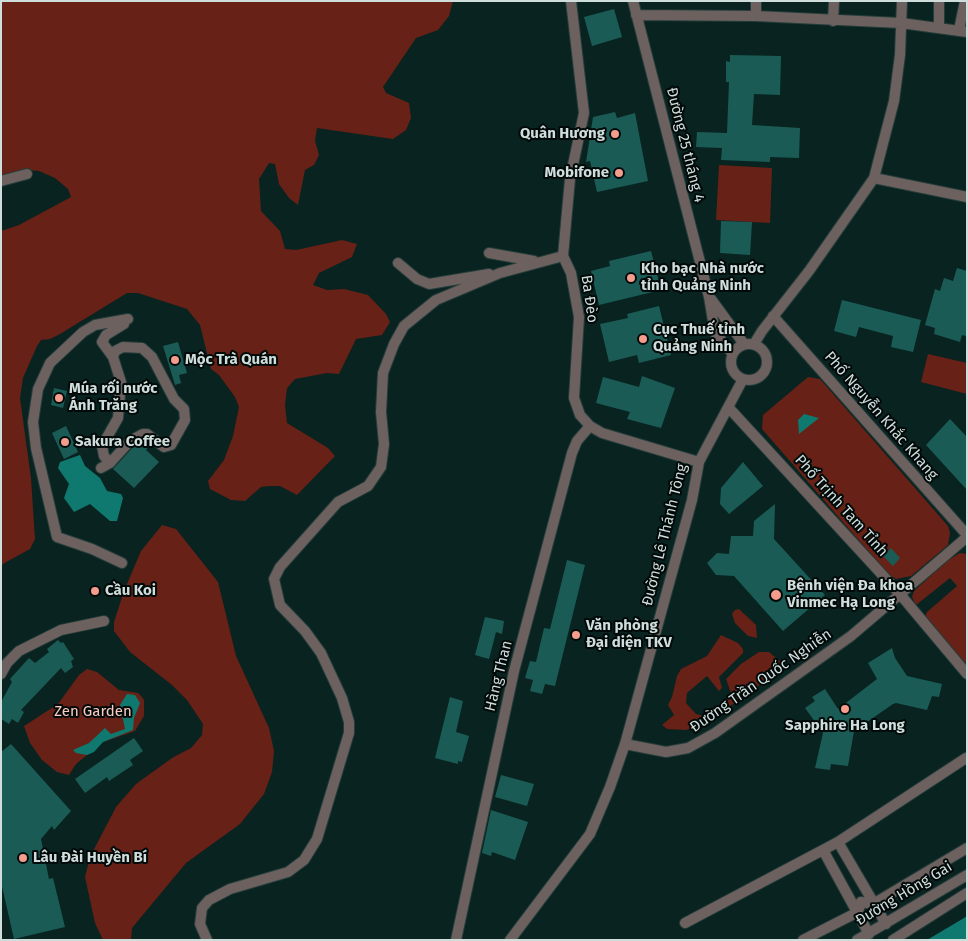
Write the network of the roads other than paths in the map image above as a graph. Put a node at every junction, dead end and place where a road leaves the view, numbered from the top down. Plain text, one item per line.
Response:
1 (571, 1) edge
2 (633, 1) edge
3 (756, 1) edge
4 (834, 1) edge
5 (902, 1) edge
6 (939, 1) edge
7 (966, 3) edge
8 (636, 15) junction
9 (756, 16) junction
10 (833, 21) junction
11 (901, 23) junction
12 (938, 27) junction
13 (963, 31) edge
14 (27, 174) dead end
15 (874, 178) junction
16 (1, 182) edge
17 (967, 197) edge
18 (489, 253) dead end
19 (563, 256) junction
20 (540, 262) junction
21 (398, 263) dead end
22 (500, 273) junction
23 (709, 297) junction
24 (774, 316) junction
25 (749, 344) junction
26 (732, 353) junction
27 (113, 357) junction
28 (743, 379) junction
29 (729, 408) junction
30 (590, 426) junction
31 (110, 462) junction
32 (699, 462) junction
33 (100, 468) dead end
34 (967, 536) edge
35 (122, 563) dead end
36 (899, 593) junction
37 (104, 621) dead end
38 (1, 674) edge
39 (967, 674) edge
40 (625, 744) junction
41 (966, 758) edge
42 (838, 842) junction
43 (967, 848) edge
44 (823, 850) junction
45 (967, 874) edge
46 (967, 894) edge
47 (873, 904) junction
48 (858, 912) junction
49 (685, 923) dead end
50 (886, 924) junction
51 (868, 934) junction
52 (207, 940) edge
53 (456, 940) edge
54 (510, 940) edge
55 (803, 940) edge
56 (857, 940) edge
57 (893, 940) edge

1 - 19 street, Ba Đèo
2 - 8 street, Đường 25 tháng 4
3 - 9 street
4 - 10 street
5 - 11 street
6 - 12 street
7 - 13 street
8 - 9 street
8 - 23 street, Đường 25 tháng 4
9 - 10 street
10 - 11 street
11 - 12 street
11 - 15 street
12 - 13 street
14 - 16 street
15 - 17 street
15 - 24 street
18 - 20 street
19 - 20 street
19 - 30 street, Ba Đèo
20 - 22 street
21 - 22 street
22 - 52 street
23 - 25 street, Đường 25 tháng 4
23 - 26 street, Đường 25 tháng 4
24 - 25 street
24 - 34 street, Phố Nguyễn Khắc Khang
25 - 26 street
25 - 28 street
26 - 28 street
27 - 31 street
27 - 31 street
27 - 35 street
28 - 29 street, Đường Lê Thánh Tông
29 - 32 street, Đường Lê Thánh Tông
29 - 36 street, Phố Trịnh Tam Tỉnh
30 - 32 street
30 - 53 street, Hàng Than
31 - 33 street
32 - 40 street, Đường Lê Thánh Tông
34 - 36 street, Đường Trần Quốc Nghiễn
36 - 39 street, Phố Trịnh Tam Tỉnh
36 - 40 street, Đường Trần Quốc Nghiễn
37 - 38 street
40 - 54 street, Đường Lê Thánh Tông
41 - 42 street
42 - 44 street
42 - 47 street
43 - 47 street
44 - 48 street
44 - 49 street
45 - 50 street, Đường Hồng Gai
46 - 57 street
47 - 48 street
47 - 50 street
48 - 51 street
48 - 55 street
50 - 51 street, Đường Hồng Gai
51 - 56 street, Đường Hồng Gai

